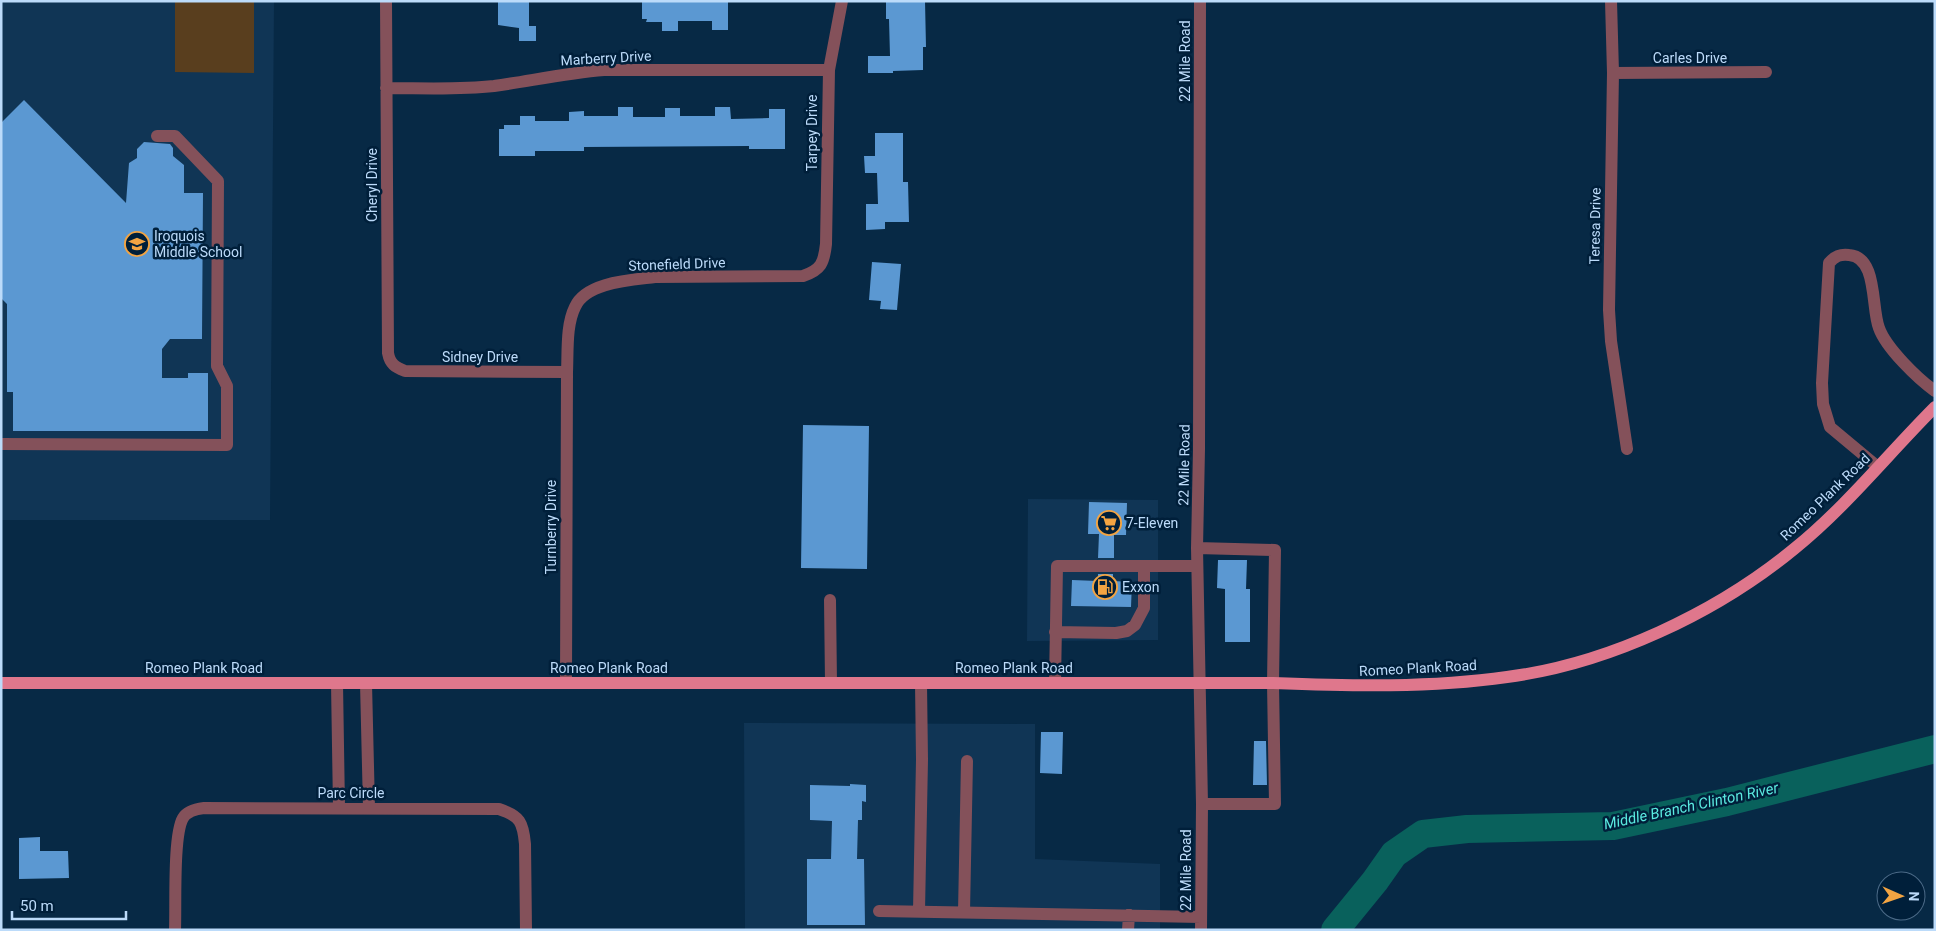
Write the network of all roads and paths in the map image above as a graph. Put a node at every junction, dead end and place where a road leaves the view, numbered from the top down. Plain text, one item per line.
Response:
1 (386, 1) edge
2 (842, 1) edge
3 (1200, 1) edge
4 (1611, 1) edge
5 (829, 70) junction
6 (1766, 72) dead end
7 (1614, 73) junction
8 (386, 88) junction
9 (157, 136) dead end
10 (821, 265) joint
11 (394, 366) joint
12 (567, 372) junction
13 (1935, 391) edge
14 (1935, 407) edge
15 (1, 444) edge
16 (1627, 449) dead end
17 (1878, 467) junction
18 (1197, 548) junction
19 (1198, 566) junction
20 (1144, 567) junction
21 (830, 600) dead end
22 (1055, 632) junction
23 (1, 682) edge
24 (1273, 682) junction
25 (337, 683) junction
26 (366, 683) junction
27 (566, 683) junction
28 (831, 683) junction
29 (921, 683) junction
30 (1199, 683) junction
31 (1055, 684) junction
32 (967, 761) dead end
33 (1202, 804) junction
34 (338, 808) junction
35 (369, 808) junction
36 (879, 911) dead end
37 (919, 912) junction
38 (964, 912) junction
39 (1128, 915) junction
40 (1201, 924) edge
41 (175, 930) edge
42 (526, 930) edge
43 (1128, 930) edge

1 - 8 street, Cheryl Drive
2 - 5 street, Tarpey Drive
3 - 18 street, 22 Mile Road
4 - 7 street, Teresa Drive
5 - 8 street, Marberry Drive
5 - 10 street, Tarpey Drive
6 - 7 street, Carles Drive
7 - 16 street, Teresa Drive
8 - 11 street, Cheryl Drive
9 - 15 street
10 - 12 street, Stonefield Drive
11 - 12 street, Sidney Drive
12 - 27 street, Turnberry Drive
13 - 17 street
14 - 17 main road, Romeo Plank Road
17 - 24 main road, Romeo Plank Road
18 - 19 street, 22 Mile Road
18 - 24 street
19 - 20 street
19 - 30 street, 22 Mile Road
20 - 22 street
20 - 22 street
21 - 28 street
22 - 31 street
23 - 25 main road, Romeo Plank Road
24 - 30 main road, Romeo Plank Road
24 - 33 street
25 - 26 main road, Romeo Plank Road
25 - 34 street
26 - 27 main road, Romeo Plank Road
26 - 35 street
27 - 28 main road, Romeo Plank Road
28 - 29 main road, Romeo Plank Road
29 - 31 main road, Romeo Plank Road
29 - 37 street
30 - 31 main road, Romeo Plank Road
30 - 33 street, 22 Mile Road
32 - 38 street
33 - 40 street, 22 Mile Road
34 - 35 street, Parc Circle
34 - 41 street, Parc Circle
35 - 42 street, Parc Circle
36 - 37 street
37 - 38 street
38 - 39 street
39 - 40 street
39 - 43 street

